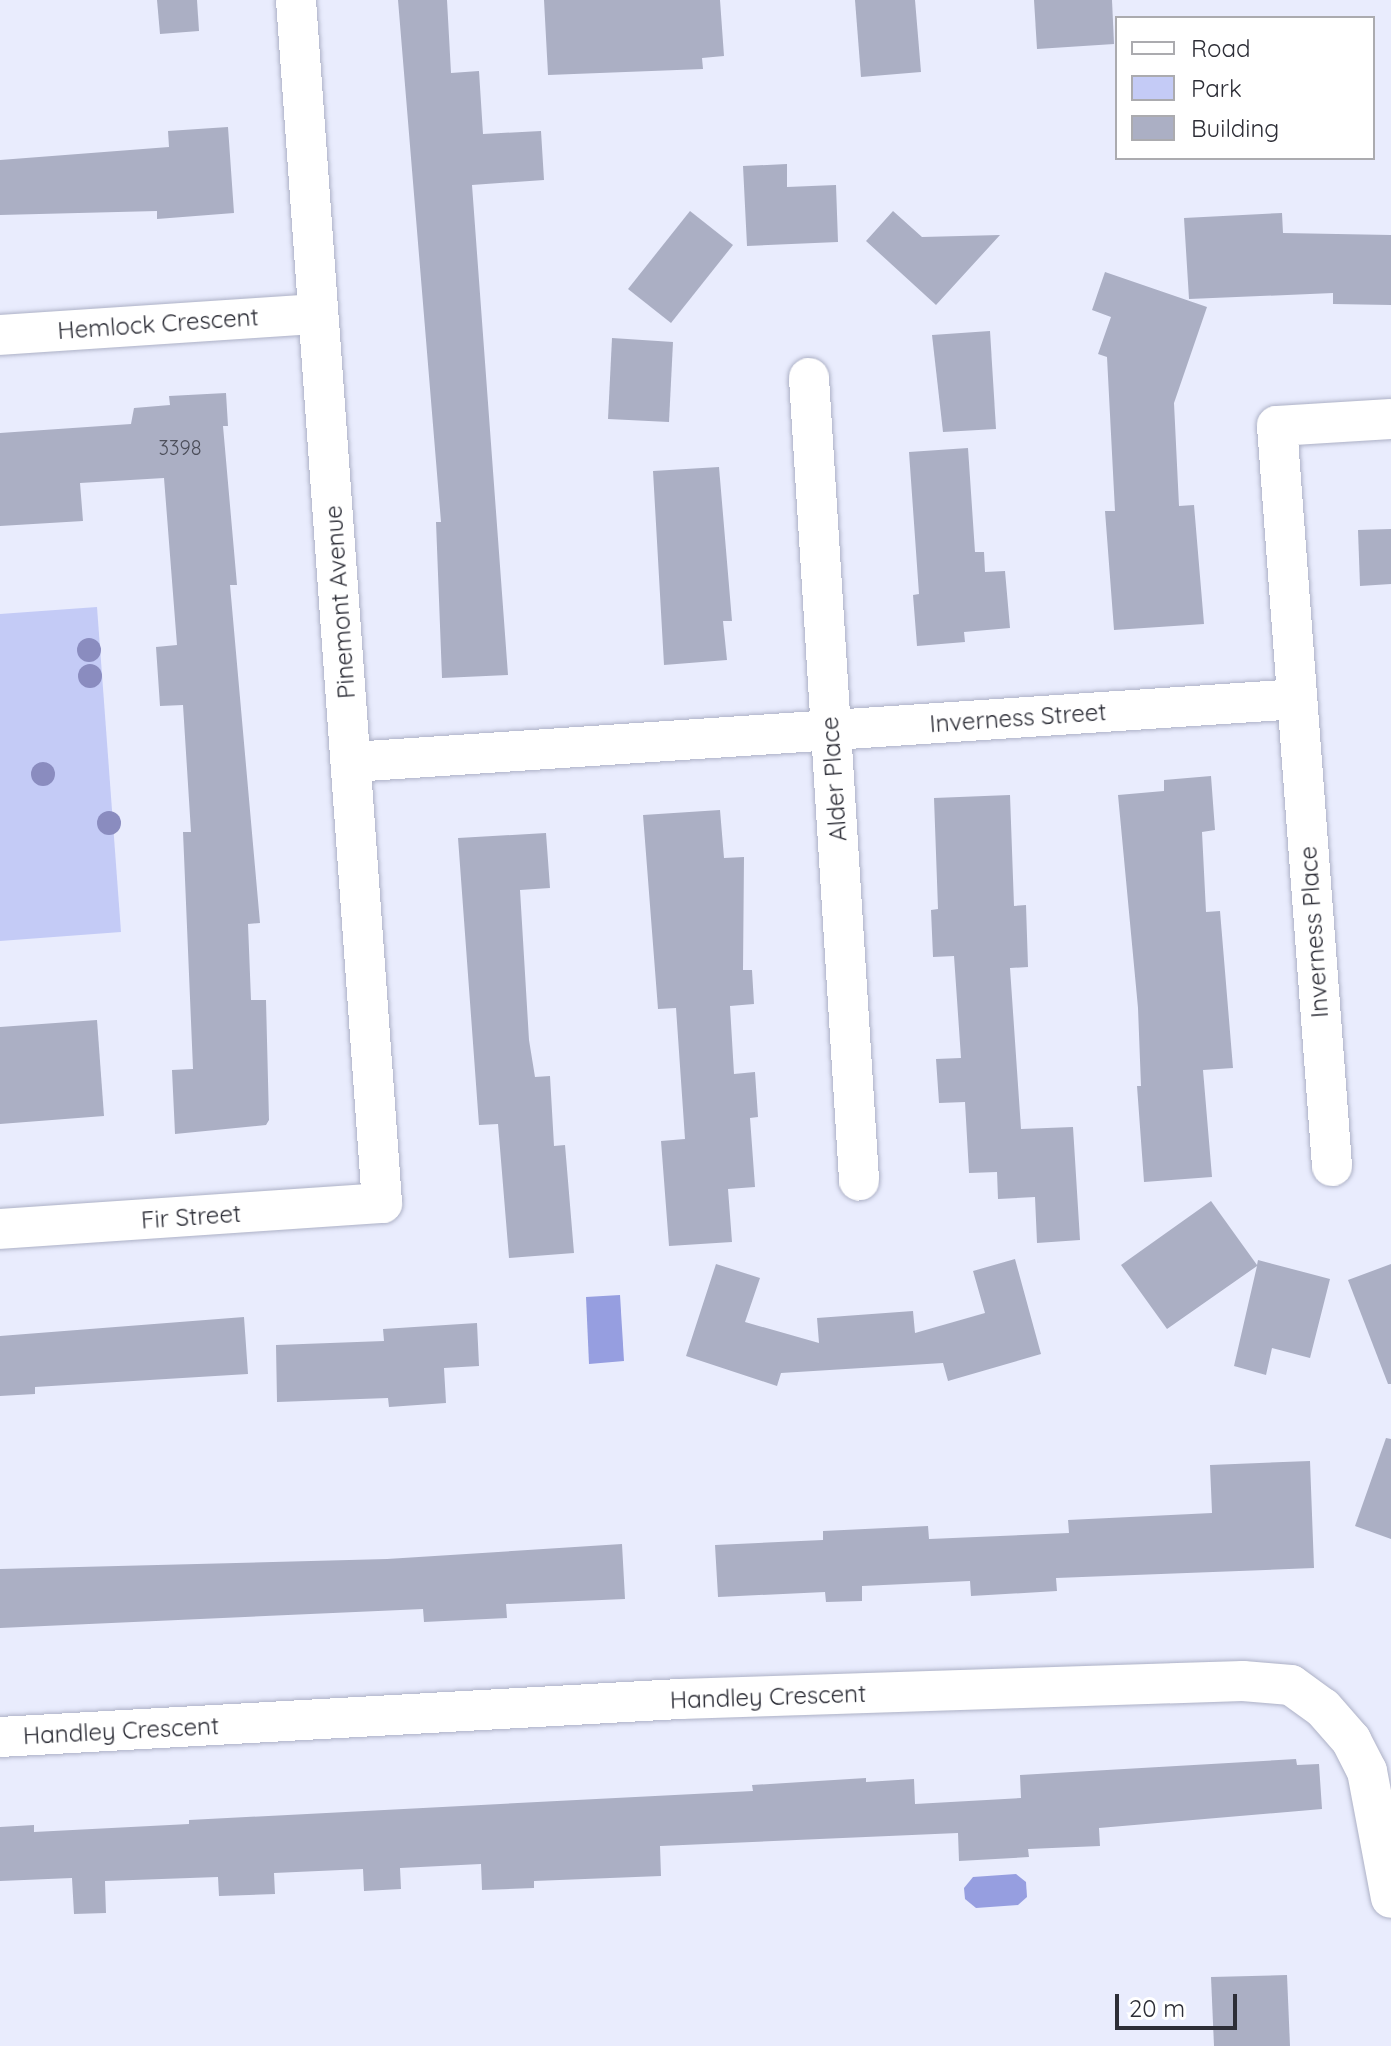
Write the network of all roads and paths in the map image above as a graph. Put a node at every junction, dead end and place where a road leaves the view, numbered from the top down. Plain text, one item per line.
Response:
1 (296, 0) edge
2 (316, 314) junction
3 (0, 335) edge
4 (809, 378) dead end
5 (1391, 419) edge
6 (1297, 699) junction
7 (831, 731) junction
8 (352, 762) junction
9 (1332, 1166) dead end
10 (859, 1180) dead end
11 (382, 1203) joint
12 (0, 1229) edge
13 (0, 1737) edge
14 (1391, 1898) edge

1 - 2 street, Pinemont Avenue
2 - 3 street, Hemlock Crescent
2 - 8 street, Pinemont Avenue
4 - 7 street, Alder Place
5 - 6 street
6 - 7 street, Inverness Street
6 - 9 street, Inverness Place
7 - 8 street, Inverness Street
7 - 10 street, Alder Place
8 - 11 street, Pinemont Avenue
11 - 12 street, Fir Street
13 - 14 street, Handley Crescent

